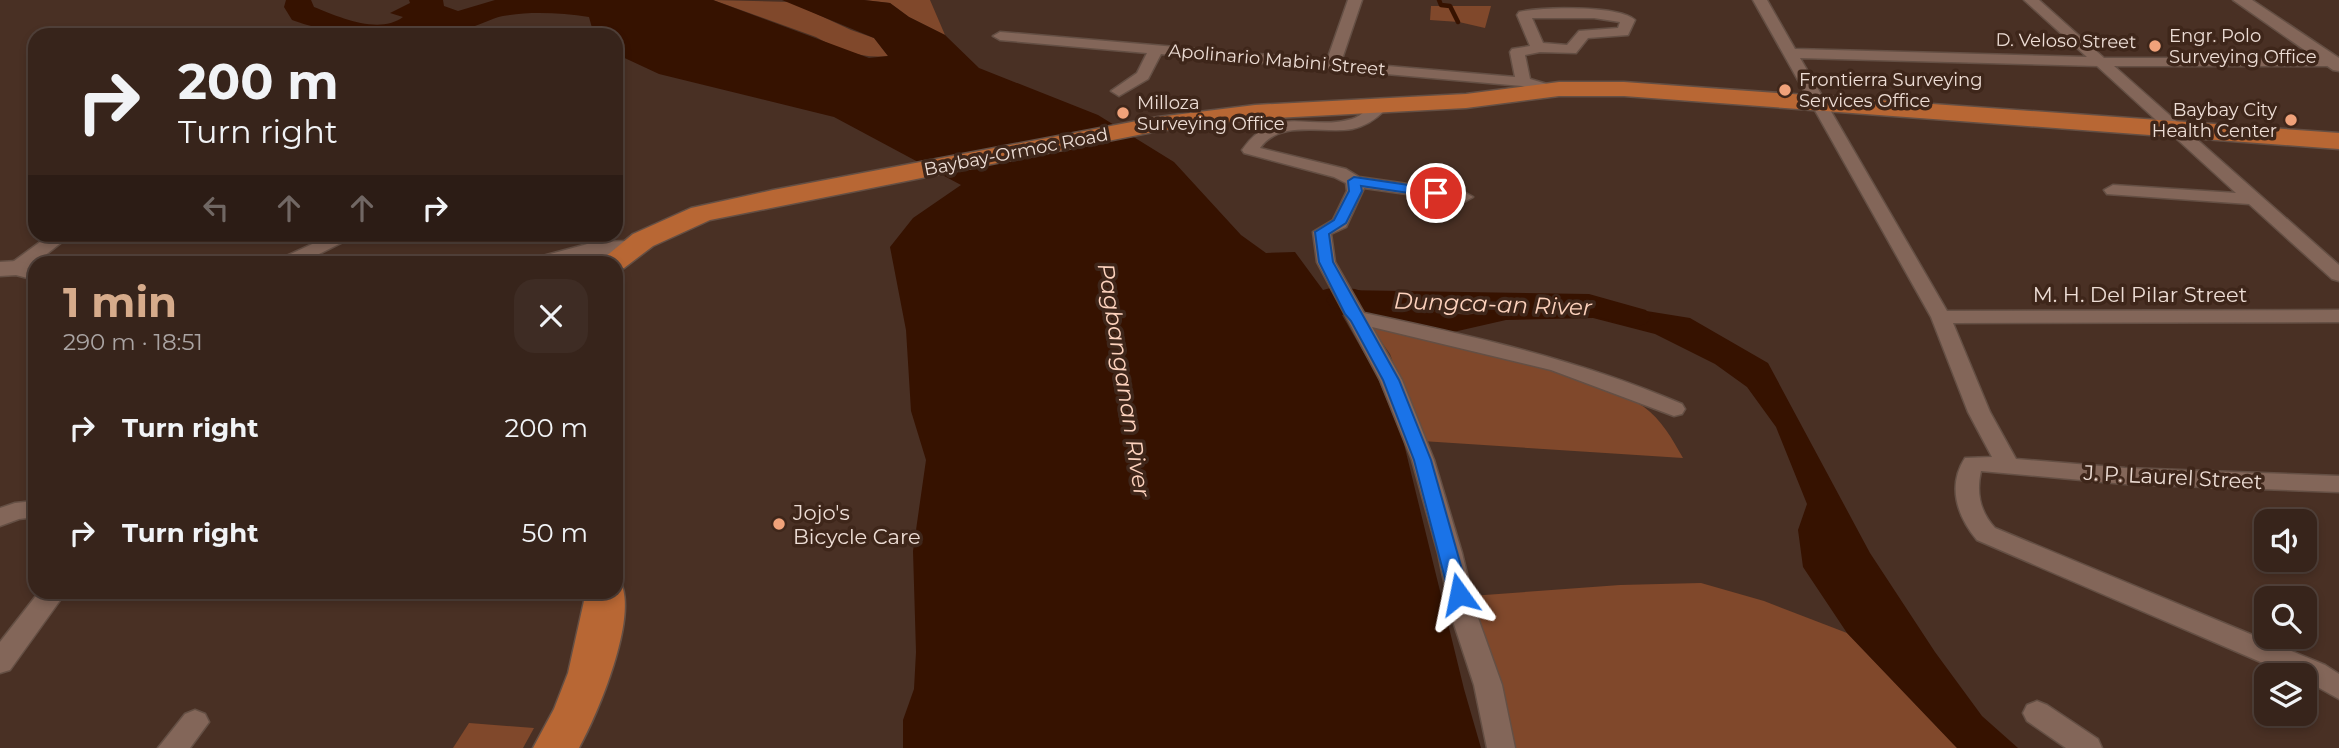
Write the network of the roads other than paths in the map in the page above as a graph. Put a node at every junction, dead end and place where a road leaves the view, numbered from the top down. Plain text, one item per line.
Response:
1 (1355, 0) edge
2 (1760, 0) edge
3 (2031, 0) edge
4 (2241, 0) edge
5 (1000, 36) dead end
6 (1537, 47) junction
7 (1156, 50) junction
8 (1792, 53) junction
9 (2102, 62) junction
10 (1333, 64) junction
11 (2337, 64) edge
12 (1522, 82) junction
13 (1556, 89) junction
14 (1119, 91) dead end
15 (1820, 103) junction
16 (1380, 107) junction
17 (2175, 128) junction
18 (2339, 141) edge
19 (1354, 181) junction
20 (2113, 190) dead end
21 (1464, 197) dead end
22 (2257, 200) junction
23 (53, 242) edge
24 (333, 242) edge
25 (608, 248) edge
26 (35, 256) edge
27 (302, 256) edge
28 (573, 256) edge
29 (2339, 275) edge
30 (1355, 316) junction
31 (2339, 316) edge
32 (1941, 317) junction
33 (1674, 408) dead end
34 (2008, 466) junction
35 (2339, 484) edge
36 (28, 510) edge
37 (0, 518) edge
38 (47, 599) edge
39 (605, 599) edge
40 (4, 650) edge
41 (2339, 688) edge
42 (2037, 713) dead end
43 (195, 722) dead end
44 (172, 748) edge
45 (556, 748) edge
46 (1501, 748) edge
47 (2088, 748) edge

1 - 10 street
2 - 8 street
3 - 9 street
4 - 11 street
5 - 7 street, Apolinario Mabini Street
6 - 6 street
6 - 12 street
7 - 10 street, Apolinario Mabini Street
7 - 14 street
8 - 9 street, D. Veloso Street
8 - 15 street
9 - 11 street, D. Veloso Street
9 - 17 street
10 - 12 street, Apolinario Mabini Street
12 - 13 street, Apolinario Mabini Street
13 - 15 main road, Apolinario Mabini Street
13 - 16 main road, Baybay-Ormoc Road
15 - 17 main road, Apolinario Mabini Street
15 - 32 street
16 - 19 street
16 - 25 main road, Baybay-Ormoc Road
17 - 18 main road, Apolinario Mabini Street
17 - 22 street
19 - 21 street
19 - 30 street
20 - 22 street
22 - 29 street
23 - 26 street
24 - 27 street
25 - 28 street
30 - 33 street
30 - 46 street
31 - 32 street, M. H. Del Pilar Street
32 - 34 street
34 - 35 street, J. P. Laurel Street
34 - 41 street, J. P. Laurel Street
36 - 37 street
38 - 40 street
39 - 45 main road
42 - 47 street
43 - 44 street

